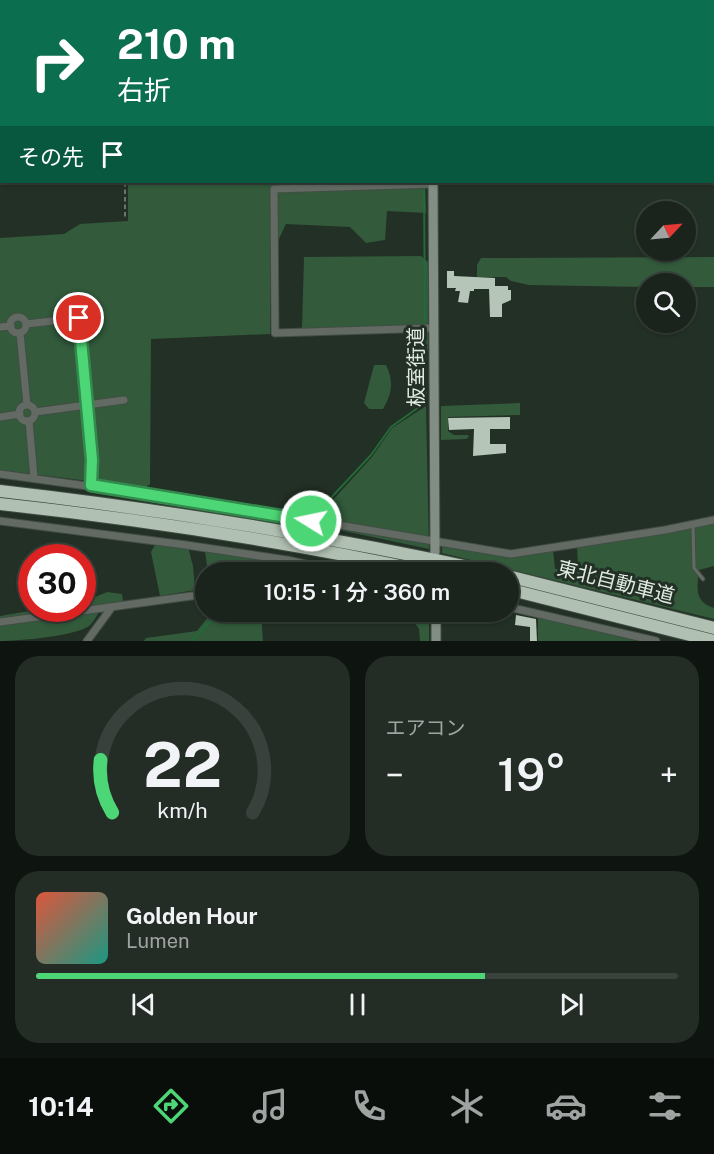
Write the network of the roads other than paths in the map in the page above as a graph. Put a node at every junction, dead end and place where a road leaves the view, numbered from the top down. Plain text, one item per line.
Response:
1 (433, 183) edge
2 (26, 324) junction
3 (11, 326) junction
4 (0, 327) edge
5 (434, 328) junction
6 (20, 333) junction
7 (124, 400) dead end
8 (27, 405) junction
9 (87, 405) junction
10 (35, 412) junction
11 (20, 414) junction
12 (0, 417) edge
13 (29, 421) junction
14 (0, 474) edge
15 (34, 478) junction
16 (91, 485) junction
17 (0, 491) edge
18 (0, 504) edge
19 (714, 520) edge
20 (0, 521) edge
21 (693, 524) junction
22 (435, 541) junction
23 (435, 552) dead end
24 (295, 562) edge
25 (381, 562) edge
26 (443, 562) edge
27 (519, 579) edge
28 (703, 579) dead end
29 (519, 591) edge
30 (195, 596) edge
31 (112, 607) junction
32 (519, 610) edge
33 (0, 622) edge
34 (436, 622) edge
35 (714, 628) edge
36 (714, 640) edge
37 (87, 641) edge
38 (436, 641) edge
39 (656, 641) edge

1 - 5 main road, 板室街道
1 - 5 street
2 - 3 street
2 - 6 street
2 - 9 street
3 - 4 street
3 - 6 street
5 - 22 main road, 板室街道
6 - 8 street
7 - 9 street
8 - 10 street
8 - 11 street
9 - 10 street
9 - 16 street
10 - 13 street
11 - 12 street
11 - 13 street
13 - 15 street
14 - 15 street
15 - 16 street
16 - 22 street
17 - 26 highway
18 - 25 highway
19 - 21 street
20 - 24 street
21 - 22 street
21 - 28 lane
22 - 23 main road, 板室街道
27 - 35 highway, 東北自動車道
29 - 36 highway, 東北自動車道
30 - 31 street
31 - 33 street
31 - 37 street
32 - 39 street
34 - 38 main road

